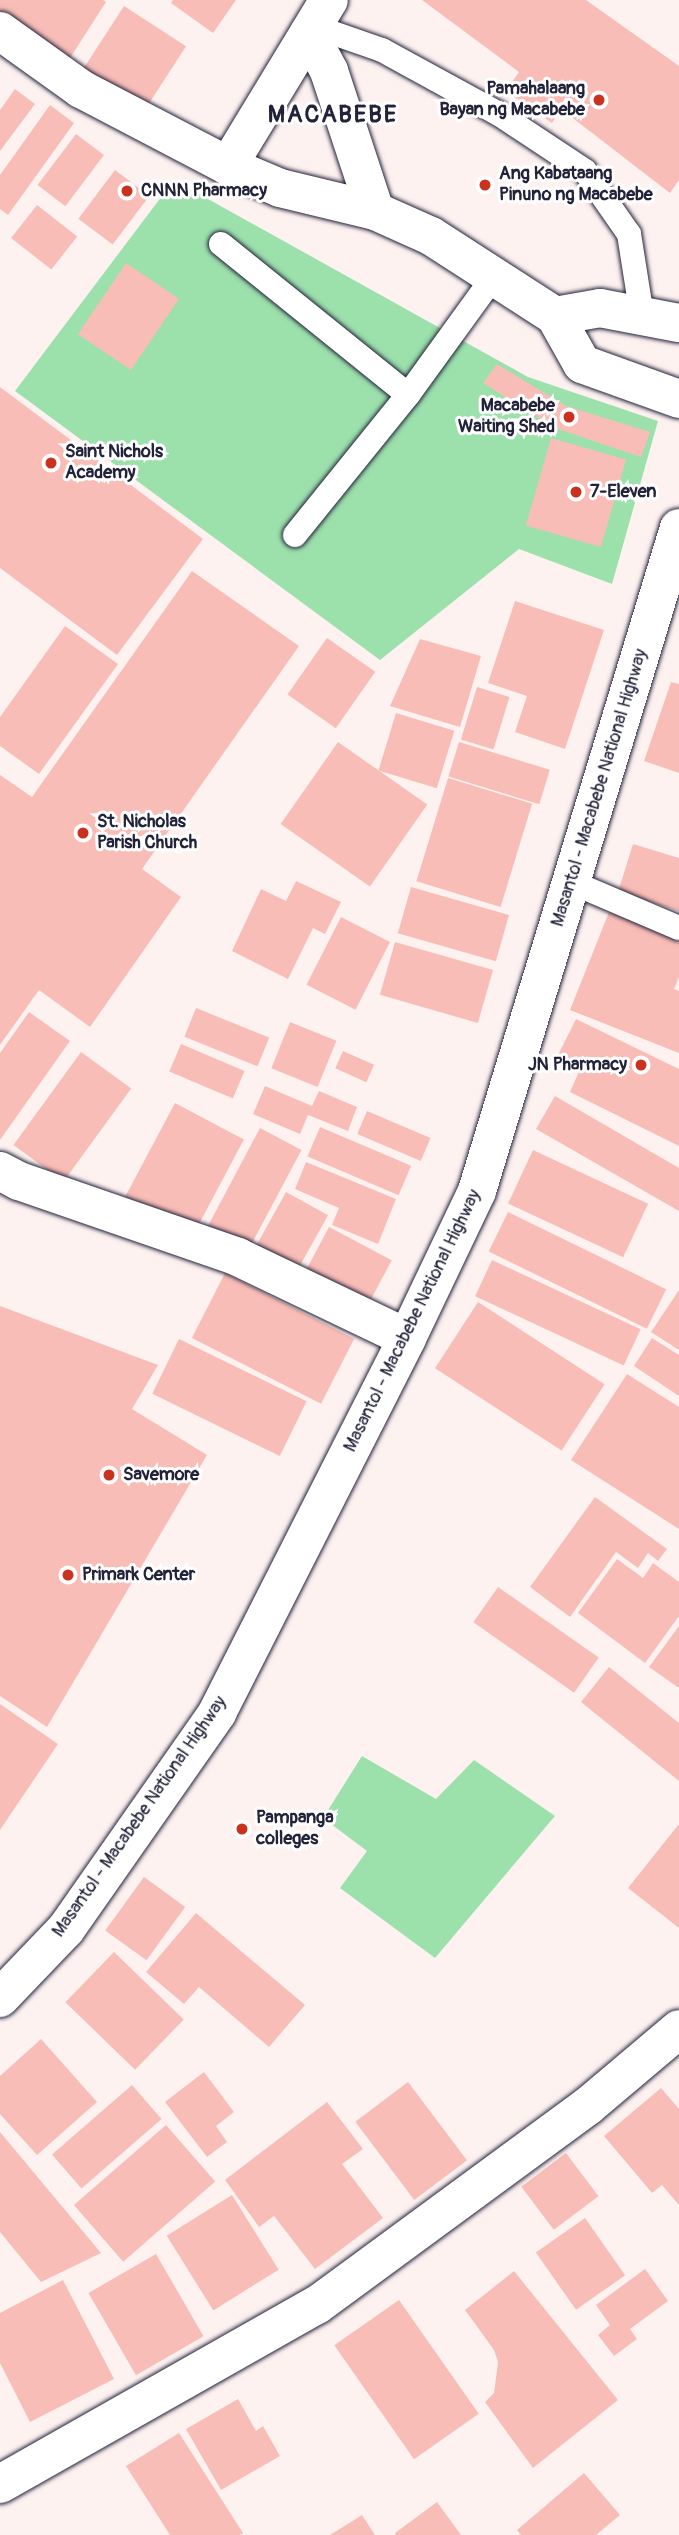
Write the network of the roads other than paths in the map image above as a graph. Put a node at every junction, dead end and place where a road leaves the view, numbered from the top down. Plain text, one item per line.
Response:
1 (317, 20) edge
2 (0, 30) edge
3 (228, 166) junction
4 (375, 211) junction
5 (221, 244) dead end
6 (495, 275) junction
7 (555, 316) junction
8 (642, 316) junction
9 (679, 323) edge
10 (408, 395) junction
11 (679, 399) edge
12 (679, 528) edge
13 (295, 535) dead end
14 (571, 882) junction
15 (679, 928) edge
16 (0, 1171) edge
17 (407, 1338) junction
18 (0, 1998) edge
19 (679, 2029) edge
20 (0, 2484) edge

1 - 3 street
1 - 4 street
1 - 8 lane
2 - 3 street
3 - 4 street
4 - 6 street
5 - 10 lane
6 - 7 street
6 - 10 lane
7 - 8 street
7 - 11 street
8 - 9 street
10 - 13 lane
12 - 14 street, Masantol - Macabebe National Highway
14 - 15 lane
14 - 17 street, Masantol - Macabebe National Highway
16 - 17 street
17 - 18 street, Masantol - Macabebe National Highway
19 - 20 street

